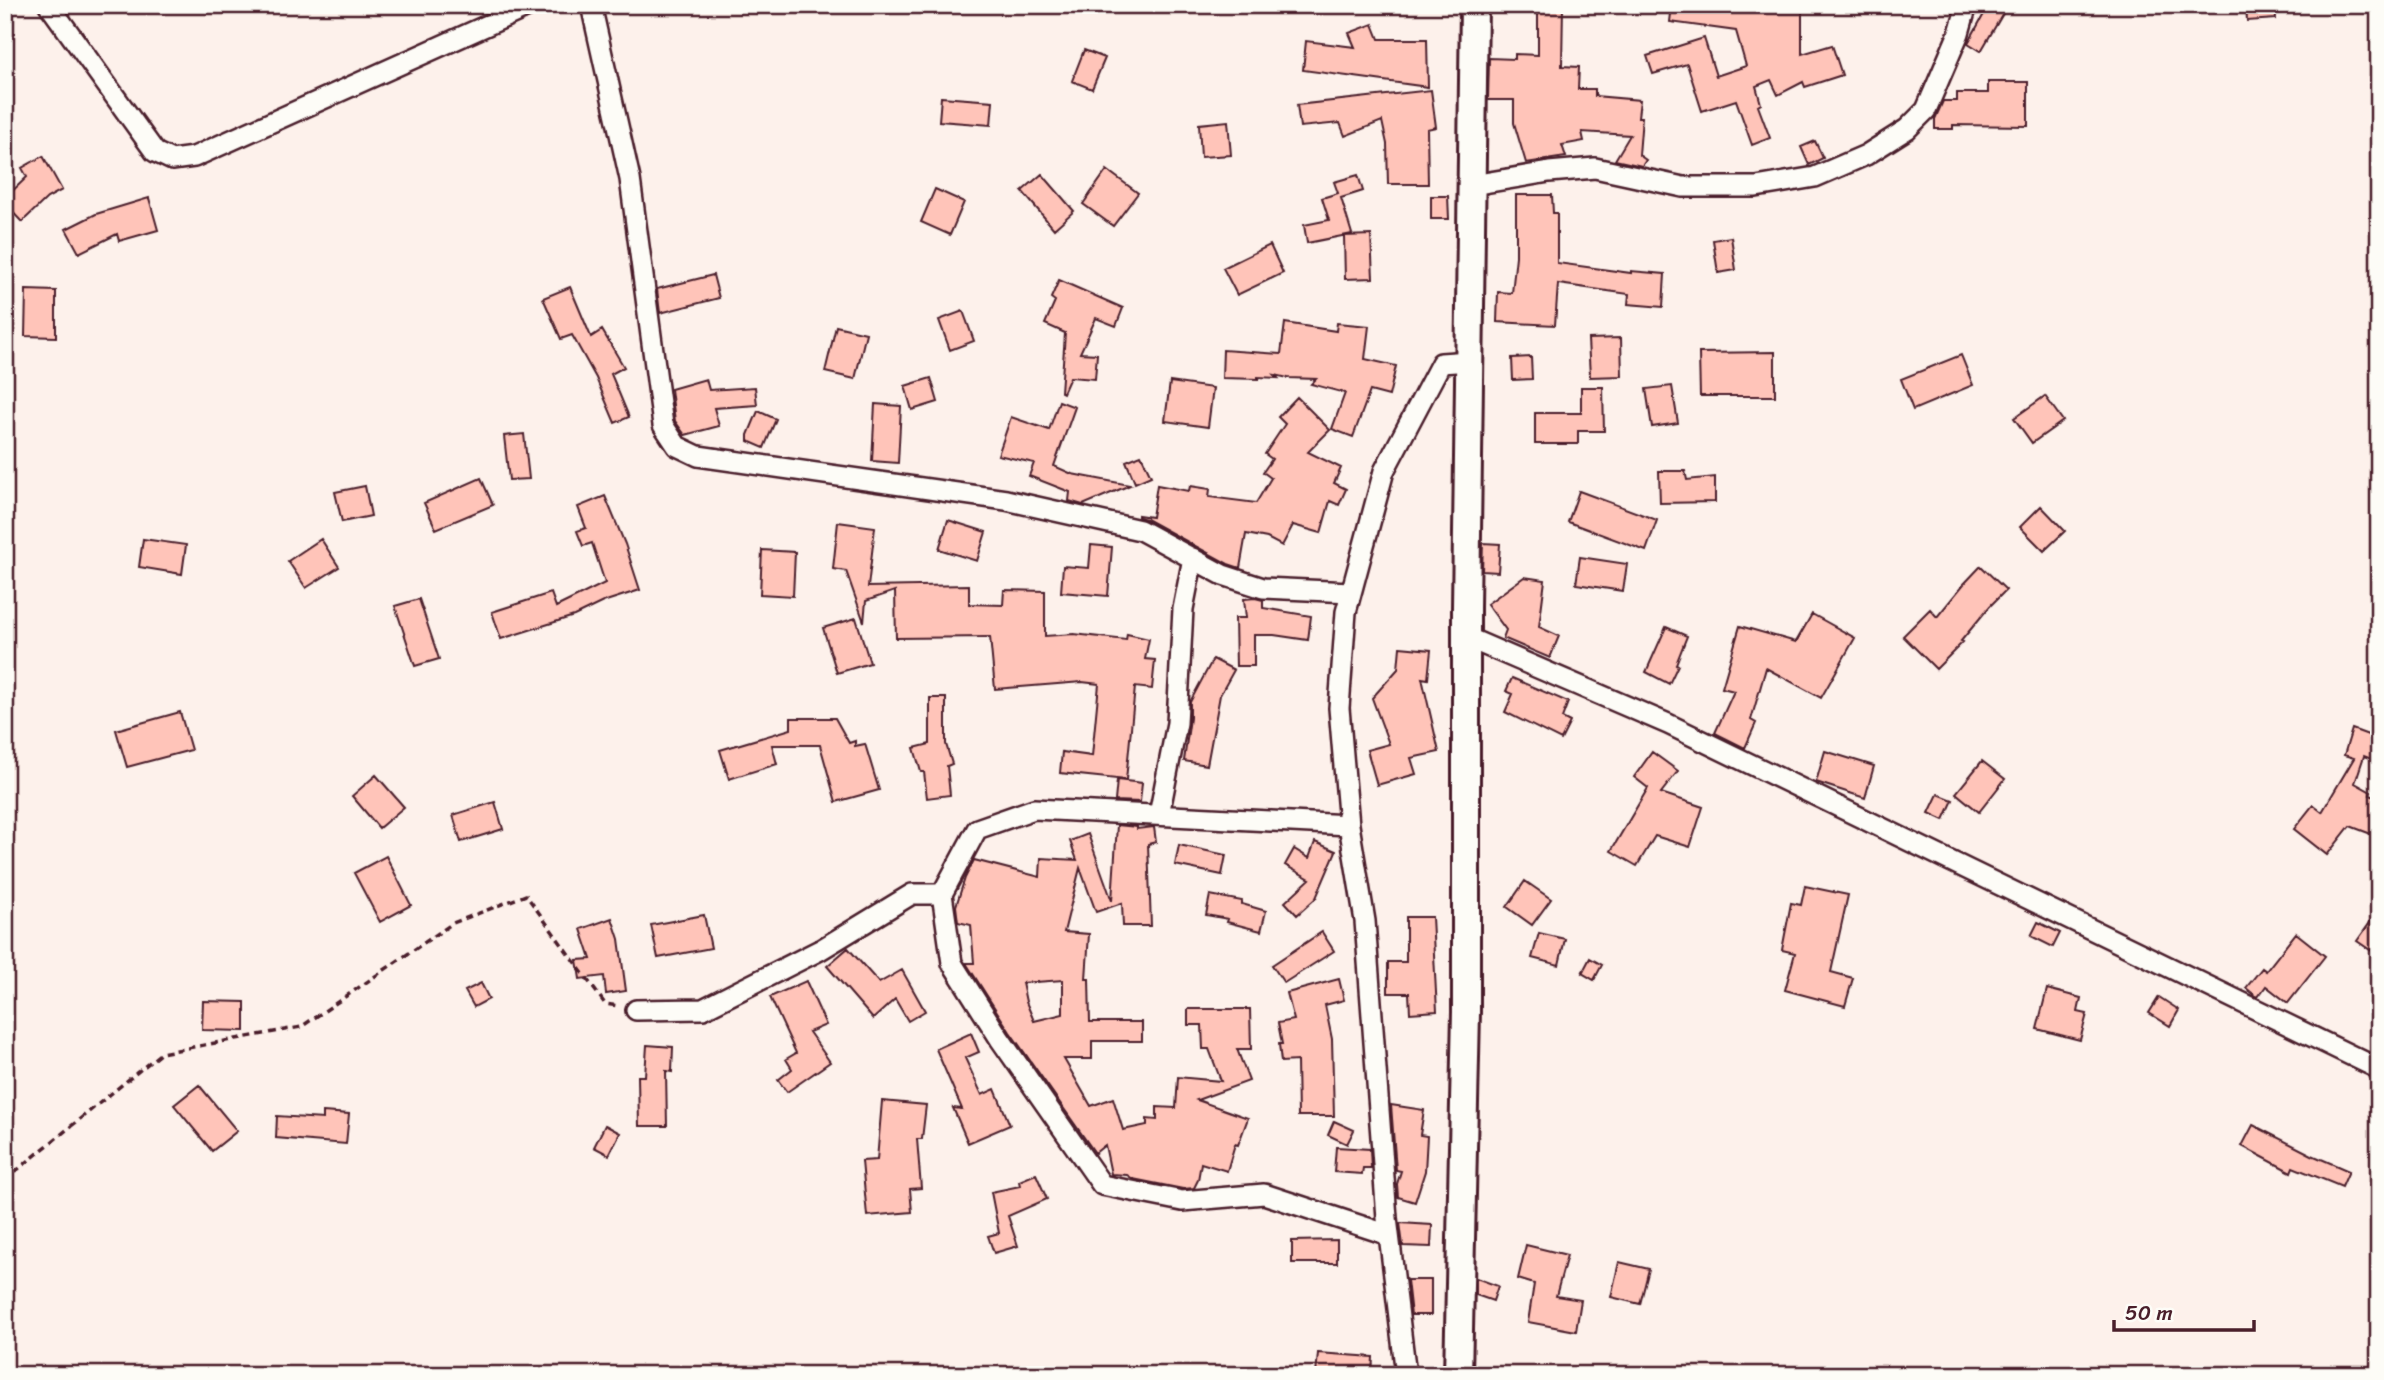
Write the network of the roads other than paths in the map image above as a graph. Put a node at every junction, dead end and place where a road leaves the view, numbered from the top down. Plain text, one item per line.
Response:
1 (49, 5) edge
2 (532, 5) edge
3 (592, 5) edge
4 (1474, 5) edge
5 (1967, 5) edge
6 (1472, 186) junction
7 (1469, 361) junction
8 (1193, 558) junction
9 (1351, 592) junction
10 (1466, 637) junction
11 (1159, 815) junction
12 (1349, 825) junction
13 (942, 894) junction
14 (636, 1010) road end
15 (2379, 1069) edge
16 (1389, 1235) junction
17 (1406, 1375) edge
18 (1458, 1375) edge

1 - 2 street
3 - 8 street
4 - 6 street
5 - 6 street
6 - 7 street
7 - 9 street
7 - 10 street
8 - 9 street
8 - 11 street
9 - 12 street
10 - 15 street
10 - 18 street
11 - 12 street
11 - 13 street
12 - 16 street
13 - 14 street
13 - 16 street
16 - 17 street

